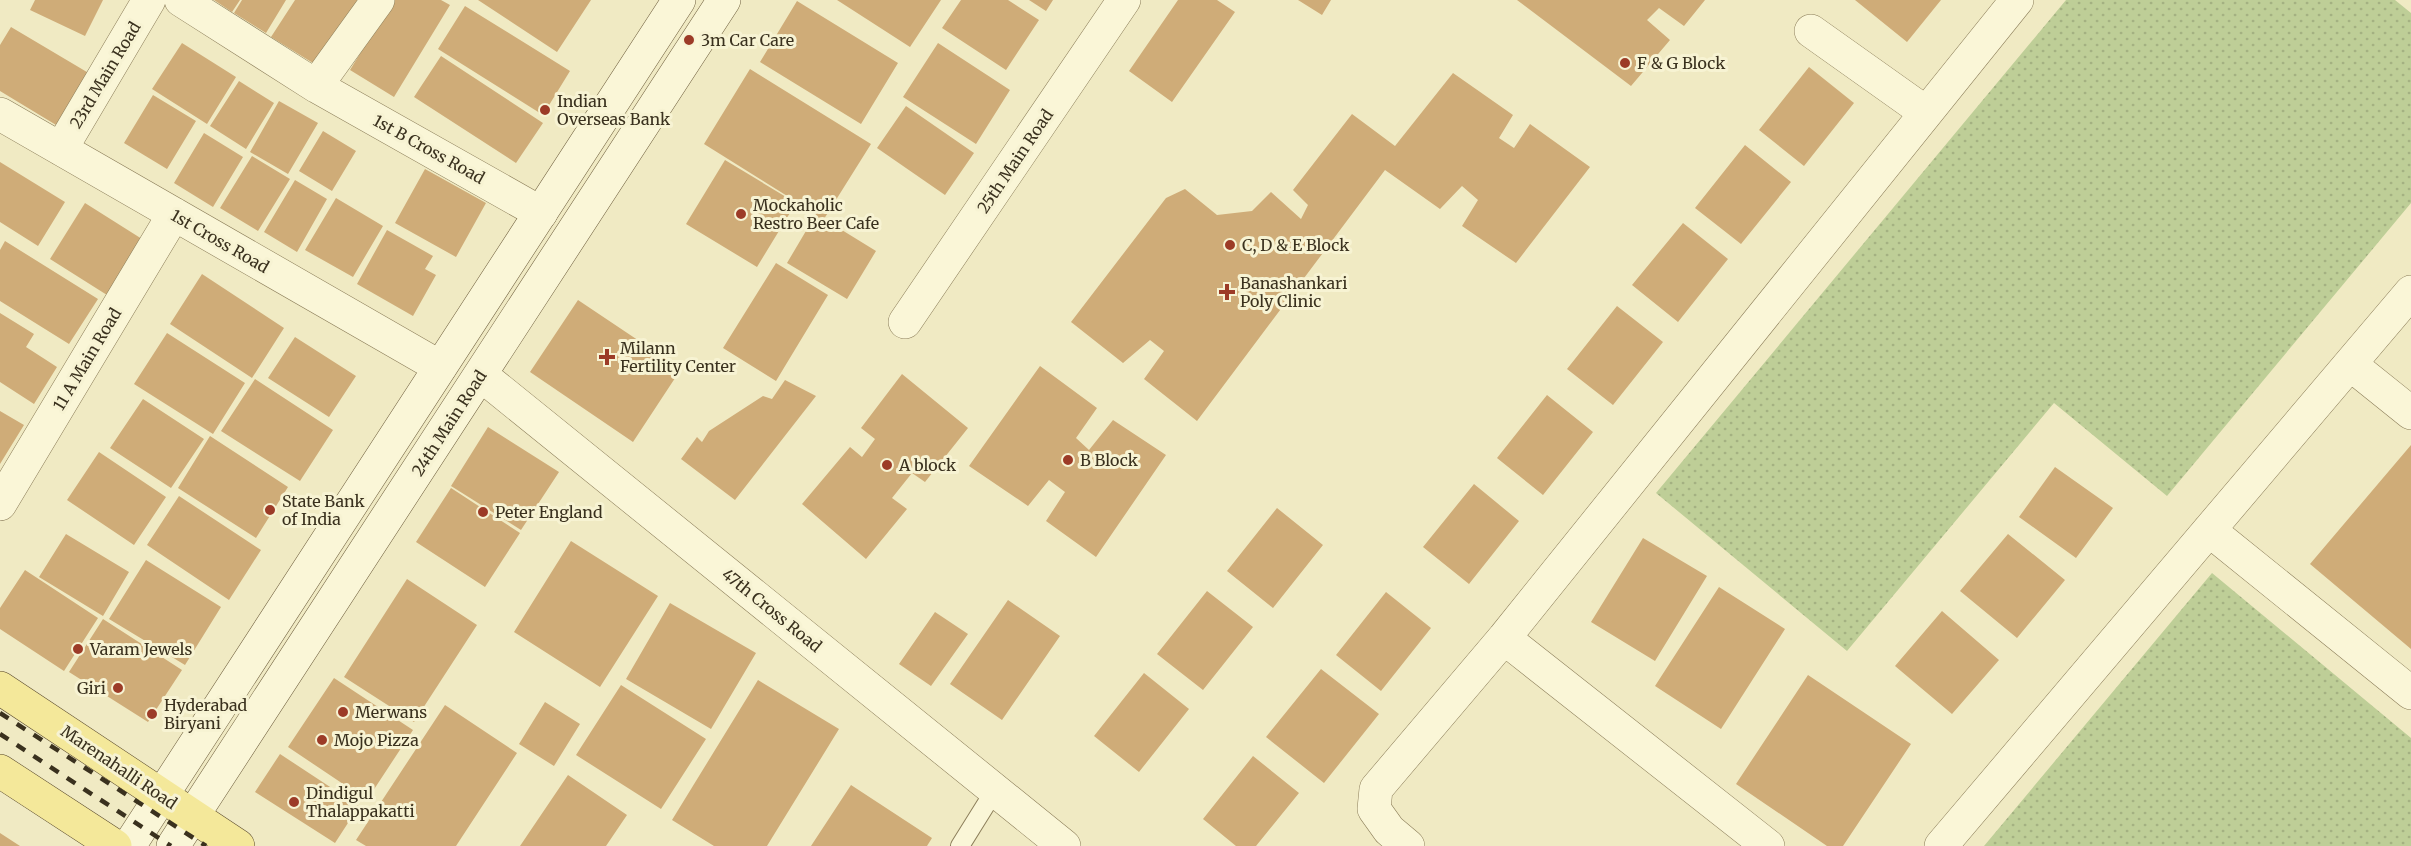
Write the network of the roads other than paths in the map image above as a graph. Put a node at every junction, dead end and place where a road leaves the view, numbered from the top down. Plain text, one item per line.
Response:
1 (149, 0) edge
2 (182, 0) edge
3 (378, 0) edge
4 (679, 0) edge
5 (724, 0) edge
6 (1124, 0) edge
7 (2017, 0) edge
8 (1811, 31) dead end
9 (316, 86) junction
10 (1925, 112) junction
11 (0, 114) edge
12 (61, 149) junction
13 (541, 213) junction
14 (174, 214) junction
15 (2411, 292) edge
16 (905, 321) dead end
17 (2350, 364) junction
18 (440, 367) junction
19 (481, 375) junction
20 (2411, 413) edge
21 (0, 504) edge
22 (2209, 530) junction
23 (1504, 638) junction
24 (0, 688) edge
25 (2411, 693) edge
26 (0, 771) edge
27 (996, 790) junction
28 (162, 796) junction
29 (193, 816) junction
30 (115, 846) edge
31 (129, 846) edge
32 (173, 846) edge
33 (238, 846) edge
34 (960, 846) edge
35 (1064, 846) edge
36 (1408, 846) edge
37 (1768, 846) edge
38 (1941, 846) edge

1 - 12 street, 23rd Main Road
2 - 9 street, 1st B Cross Road
3 - 9 street
4 - 13 street
5 - 19 street, 24th Main Road
6 - 16 street, 25th Main Road
7 - 10 street
8 - 10 street
9 - 13 street, 1st B Cross Road
10 - 23 street
11 - 12 street, 1st Cross Road
12 - 14 street, 1st Cross Road
13 - 18 street
14 - 18 street, 1st Cross Road
14 - 21 street, 11 A Main Road
15 - 17 street
17 - 20 street
17 - 22 street
18 - 28 street
19 - 27 street, 47th Cross Road
19 - 29 street, 24th Main Road
22 - 25 street
22 - 38 street
23 - 36 street
23 - 37 street
24 - 28 main road, Marenahalli Road
26 - 30 main road
27 - 34 lane
27 - 35 street, 47th Cross Road
28 - 29 main road, Marenahalli Road
28 - 31 street
29 - 32 street, 24th Main Road
29 - 33 main road, Marenahalli Road

